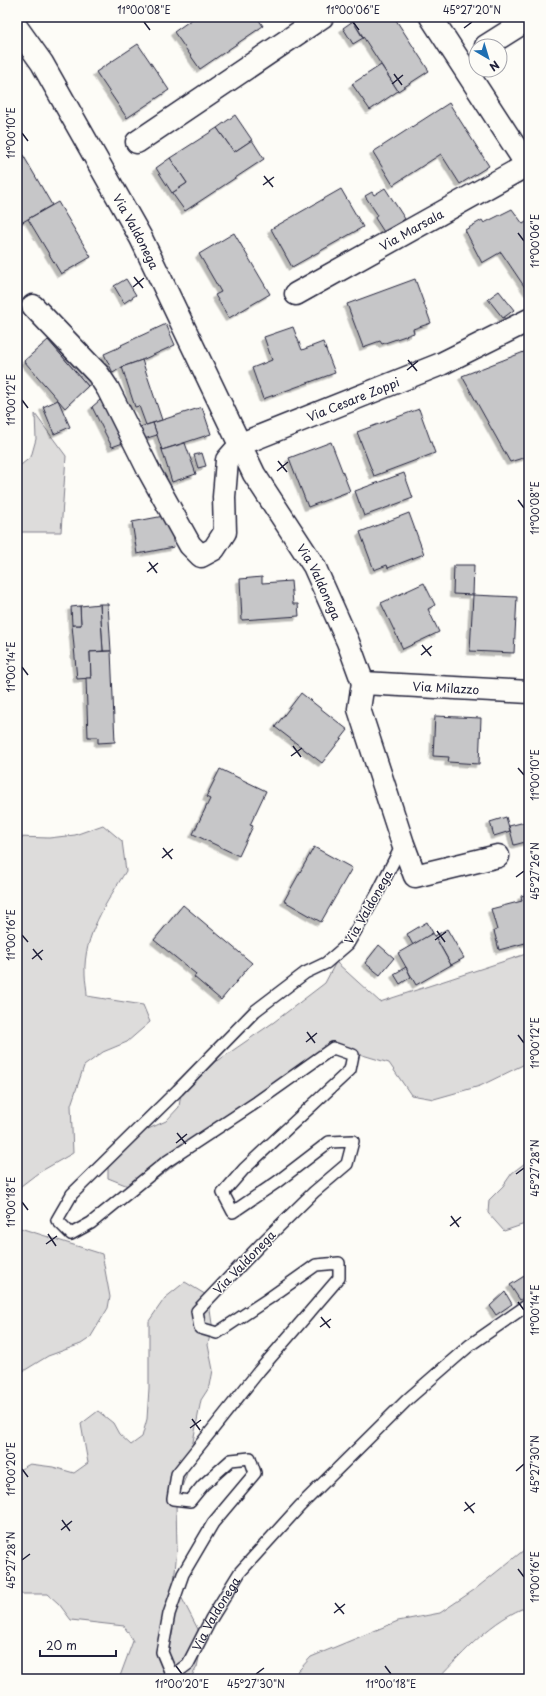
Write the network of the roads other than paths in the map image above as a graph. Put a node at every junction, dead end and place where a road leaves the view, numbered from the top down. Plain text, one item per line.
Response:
1 (322, 17) edge
2 (431, 17) edge
3 (529, 19) edge
4 (17, 28) edge
5 (499, 38) edge
6 (468, 57) edge
7 (479, 78) edge
8 (137, 142) dead end
9 (528, 167) edge
10 (296, 294) dead end
11 (33, 306) dead end
12 (529, 320) edge
13 (241, 444) junction
14 (363, 683) junction
15 (529, 692) edge
16 (403, 844) junction
17 (498, 856) dead end
18 (529, 1304) edge

1 - 8 street
2 - 6 street, Via Marsala
3 - 5 street
4 - 13 street, Via Valdonega
7 - 9 street, Via Marsala
9 - 10 street, Via Marsala
11 - 13 street
12 - 13 street, Via Cesare Zoppi
13 - 14 street, Via Valdonega
14 - 15 street, Via Milazzo
14 - 16 street, Via Valdonega
16 - 17 street, Via Valdonega
16 - 18 lane, Via Valdonega

